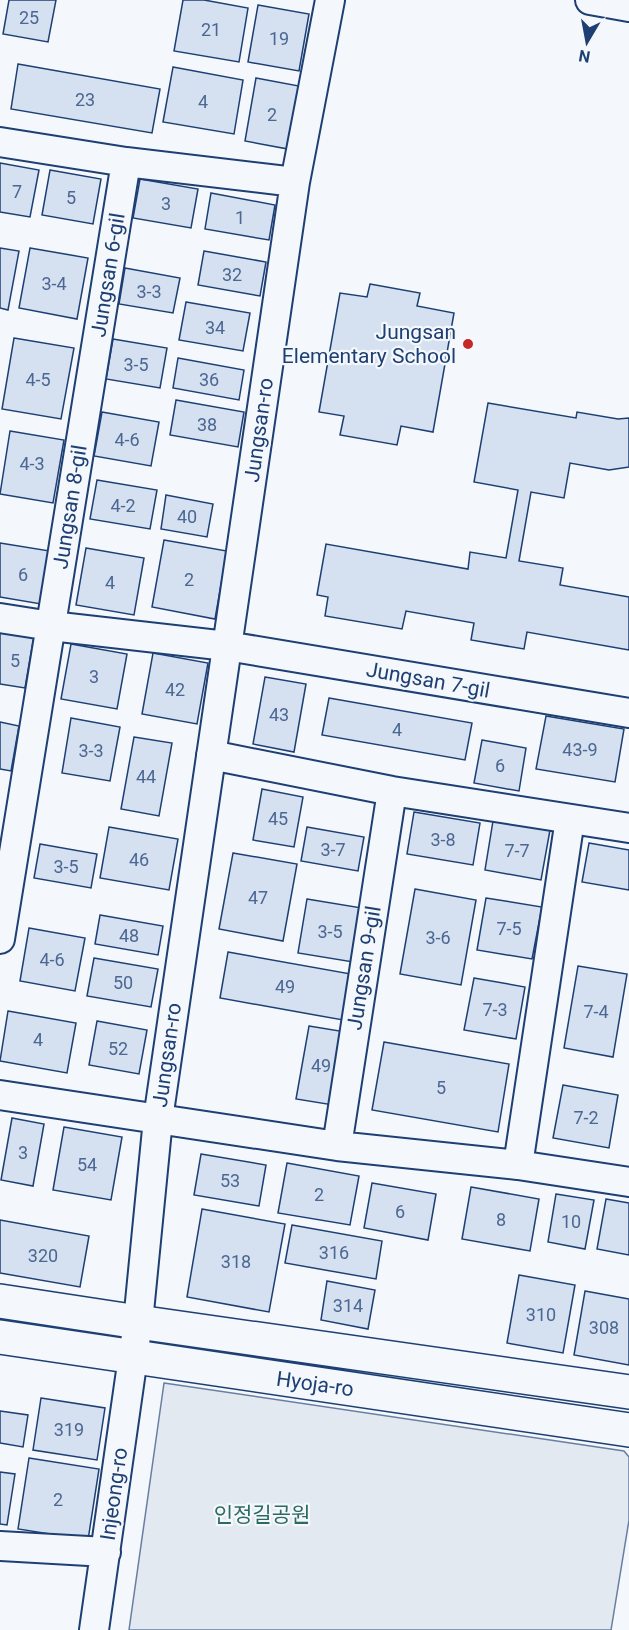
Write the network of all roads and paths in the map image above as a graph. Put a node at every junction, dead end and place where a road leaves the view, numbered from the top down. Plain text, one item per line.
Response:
1 (330, 0) edge
2 (590, 0) edge
3 (629, 7) edge
4 (0, 142) edge
5 (126, 162) junction
6 (295, 182) junction
7 (90, 388) joint
8 (0, 618) edge
9 (51, 626) junction
10 (227, 646) junction
11 (629, 713) edge
12 (211, 755) junction
13 (392, 791) junction
14 (570, 819) junction
15 (629, 828) edge
16 (0, 939) edge
17 (0, 1095) edge
18 (158, 1119) junction
19 (337, 1146) junction
20 (518, 1165) junction
21 (629, 1182) edge
22 (0, 1301) edge
23 (138, 1323) junction
24 (0, 1338) edge
25 (132, 1357) junction
26 (629, 1392) edge
27 (629, 1430) edge
28 (0, 1546) edge
29 (106, 1552) junction
30 (94, 1630) edge

1 - 6 street, Jungsan-ro
2 - 3 street
4 - 5 street
5 - 6 street
5 - 7 street, Jungsan 6-gil
6 - 10 street, Jungsan-ro
7 - 9 street, Jungsan 8-gil
8 - 9 street
9 - 10 street
9 - 16 street, Jungsan 8-gil
10 - 11 street, Jungsan 7-gil
10 - 12 street, Jungsan-ro
12 - 13 street
12 - 18 street, Jungsan-ro
13 - 14 street
13 - 19 street, Jungsan 9-gil
14 - 15 street
14 - 20 street
17 - 18 street
18 - 19 street
18 - 23 street, Jungsan-ro
19 - 20 street
20 - 21 street
22 - 23 street, Hyoja-ro
23 - 25 street, Jungsan-ro
23 - 26 street, Hyoja-ro
24 - 25 street, Hyoja-ro
25 - 27 street, Hyoja-ro
25 - 29 street, Injeong-ro
28 - 29 street
29 - 30 street, Injeong-ro

